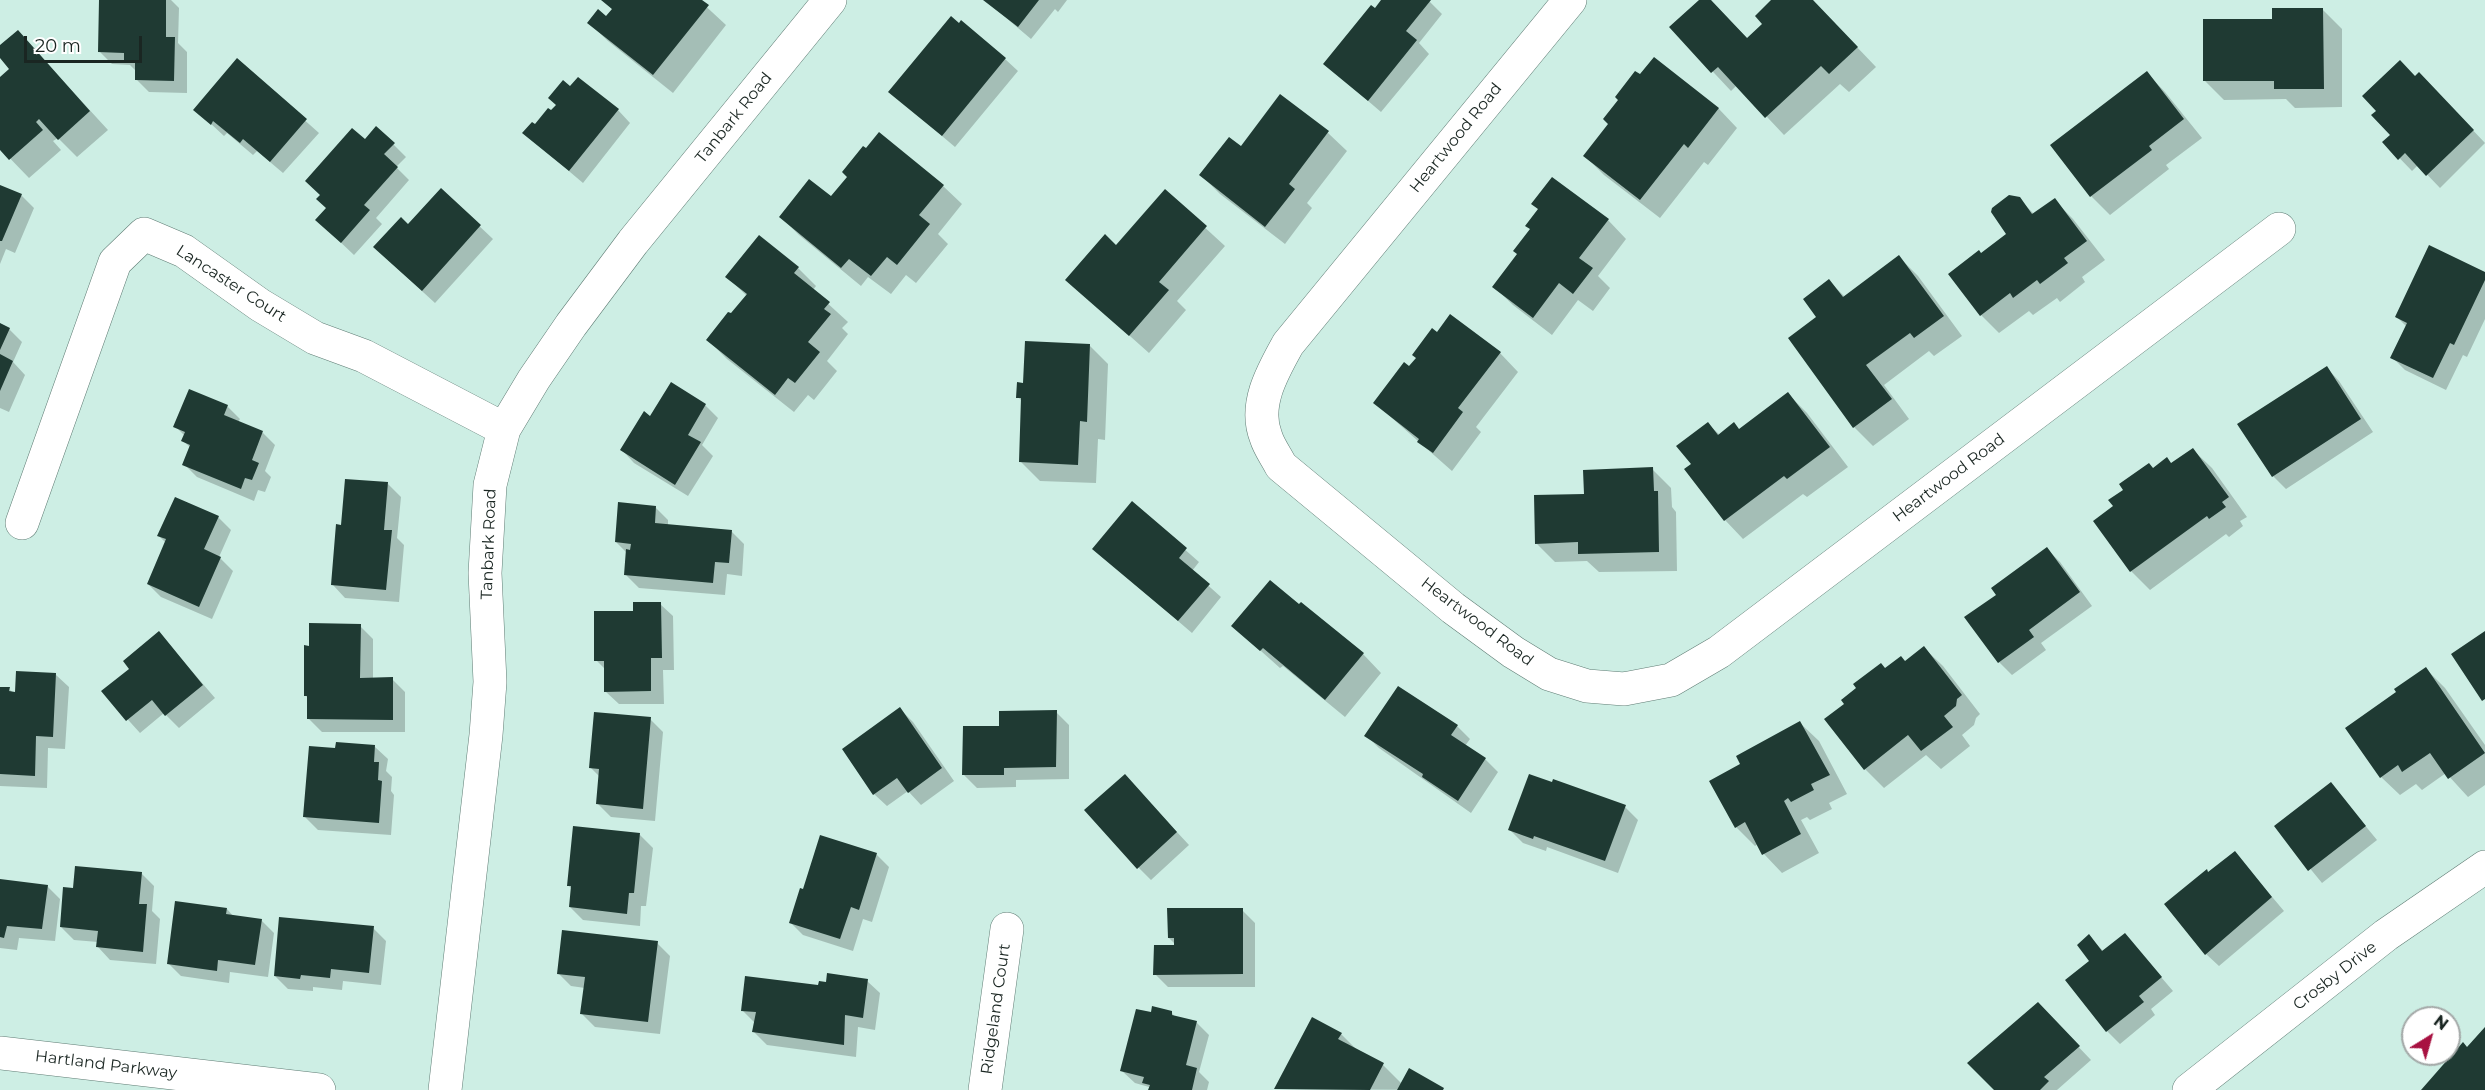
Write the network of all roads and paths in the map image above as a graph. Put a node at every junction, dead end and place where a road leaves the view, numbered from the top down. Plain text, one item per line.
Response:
1 (830, 0) edge
2 (1570, 0) edge
3 (2279, 229) dead end
4 (504, 429) junction
5 (22, 523) dead end
6 (2485, 867) edge
7 (1007, 929) dead end
8 (0, 1053) edge
9 (319, 1090) edge
10 (446, 1090) edge
11 (985, 1090) edge
12 (2189, 1090) edge

1 - 4 street, Tanbark Road
2 - 3 street, Heartwood Road
4 - 5 street, Lancaster Court
4 - 10 street, Tanbark Road
6 - 12 street, Crosby Drive
7 - 11 street, Ridgeland Court
8 - 9 street, Hartland Parkway

